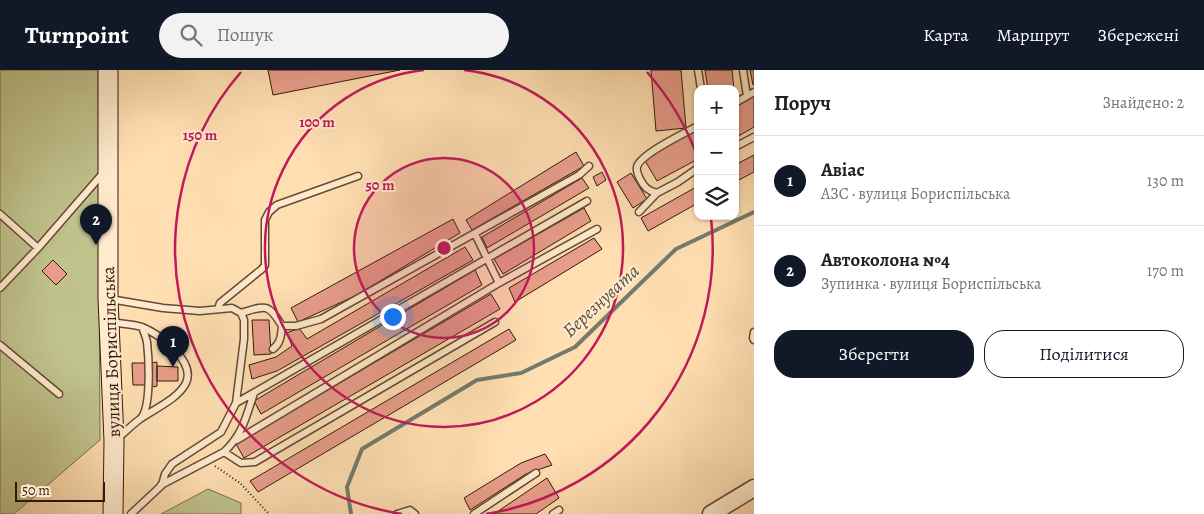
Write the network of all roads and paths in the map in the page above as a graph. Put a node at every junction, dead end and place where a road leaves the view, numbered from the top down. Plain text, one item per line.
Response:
1 (108, 70) edge
2 (698, 70) edge
3 (743, 70) edge
4 (701, 85) edge
5 (754, 92) edge
6 (747, 96) junction
7 (739, 101) edge
8 (694, 128) edge
9 (754, 137) edge
10 (739, 145) edge
11 (589, 166) dead end
12 (108, 167) junction
13 (694, 171) edge
14 (358, 176) dead end
15 (657, 193) junction
16 (587, 201) dead end
17 (639, 212) dead end
18 (0, 214) edge
19 (598, 229) dead end
20 (475, 234) junction
21 (38, 248) junction
22 (487, 260) junction
23 (499, 283) junction
24 (0, 288) edge
25 (108, 298) junction
26 (221, 309) junction
27 (241, 313) junction
28 (108, 321) junction
29 (495, 322) dead end
30 (282, 326) junction
31 (142, 327) junction
32 (754, 332) edge
33 (754, 340) edge
34 (0, 345) edge
35 (273, 349) dead end
36 (254, 393) junction
37 (59, 394) dead end
38 (236, 403) junction
39 (142, 418) junction
40 (236, 440) junction
41 (114, 441) junction
42 (224, 452) junction
43 (208, 461) junction
44 (536, 473) dead end
45 (162, 485) junction
46 (754, 488) edge
47 (113, 514) edge
48 (131, 514) edge
49 (269, 514) edge
50 (397, 514) edge
51 (416, 514) edge
52 (474, 514) edge
53 (711, 514) edge

1 - 12 main road, вулиця Бориспільська
2 - 4 lane
3 - 6 lane
5 - 6 lane
6 - 7 lane
8 - 15 lane
9 - 10 lane
11 - 20 lane
12 - 21 lane
12 - 25 main road, вулиця Бориспільська
13 - 15 lane
14 - 26 lane
15 - 17 lane
16 - 22 lane
18 - 21 lane
19 - 23 lane
20 - 22 lane
20 - 30 lane
21 - 24 lane
22 - 23 lane
22 - 36 lane
23 - 40 lane
25 - 26 lane
25 - 28 main road, вулиця Бориспільська
26 - 27 lane
27 - 30 lane
27 - 38 lane
28 - 31 lane
28 - 41 main road, вулиця Бориспільська
29 - 42 lane
30 - 35 lane
31 - 39 lane
31 - 39 lane
32 - 33 lane
34 - 37 lane
36 - 38 lane
36 - 40 lane
38 - 45 lane
39 - 41 lane
40 - 42 lane
41 - 47 main road, вулиця Бориспільська
42 - 43 lane
43 - 45 lane
43 - 49 path
44 - 52 lane
45 - 48 lane
46 - 53 street
50 - 51 lane

